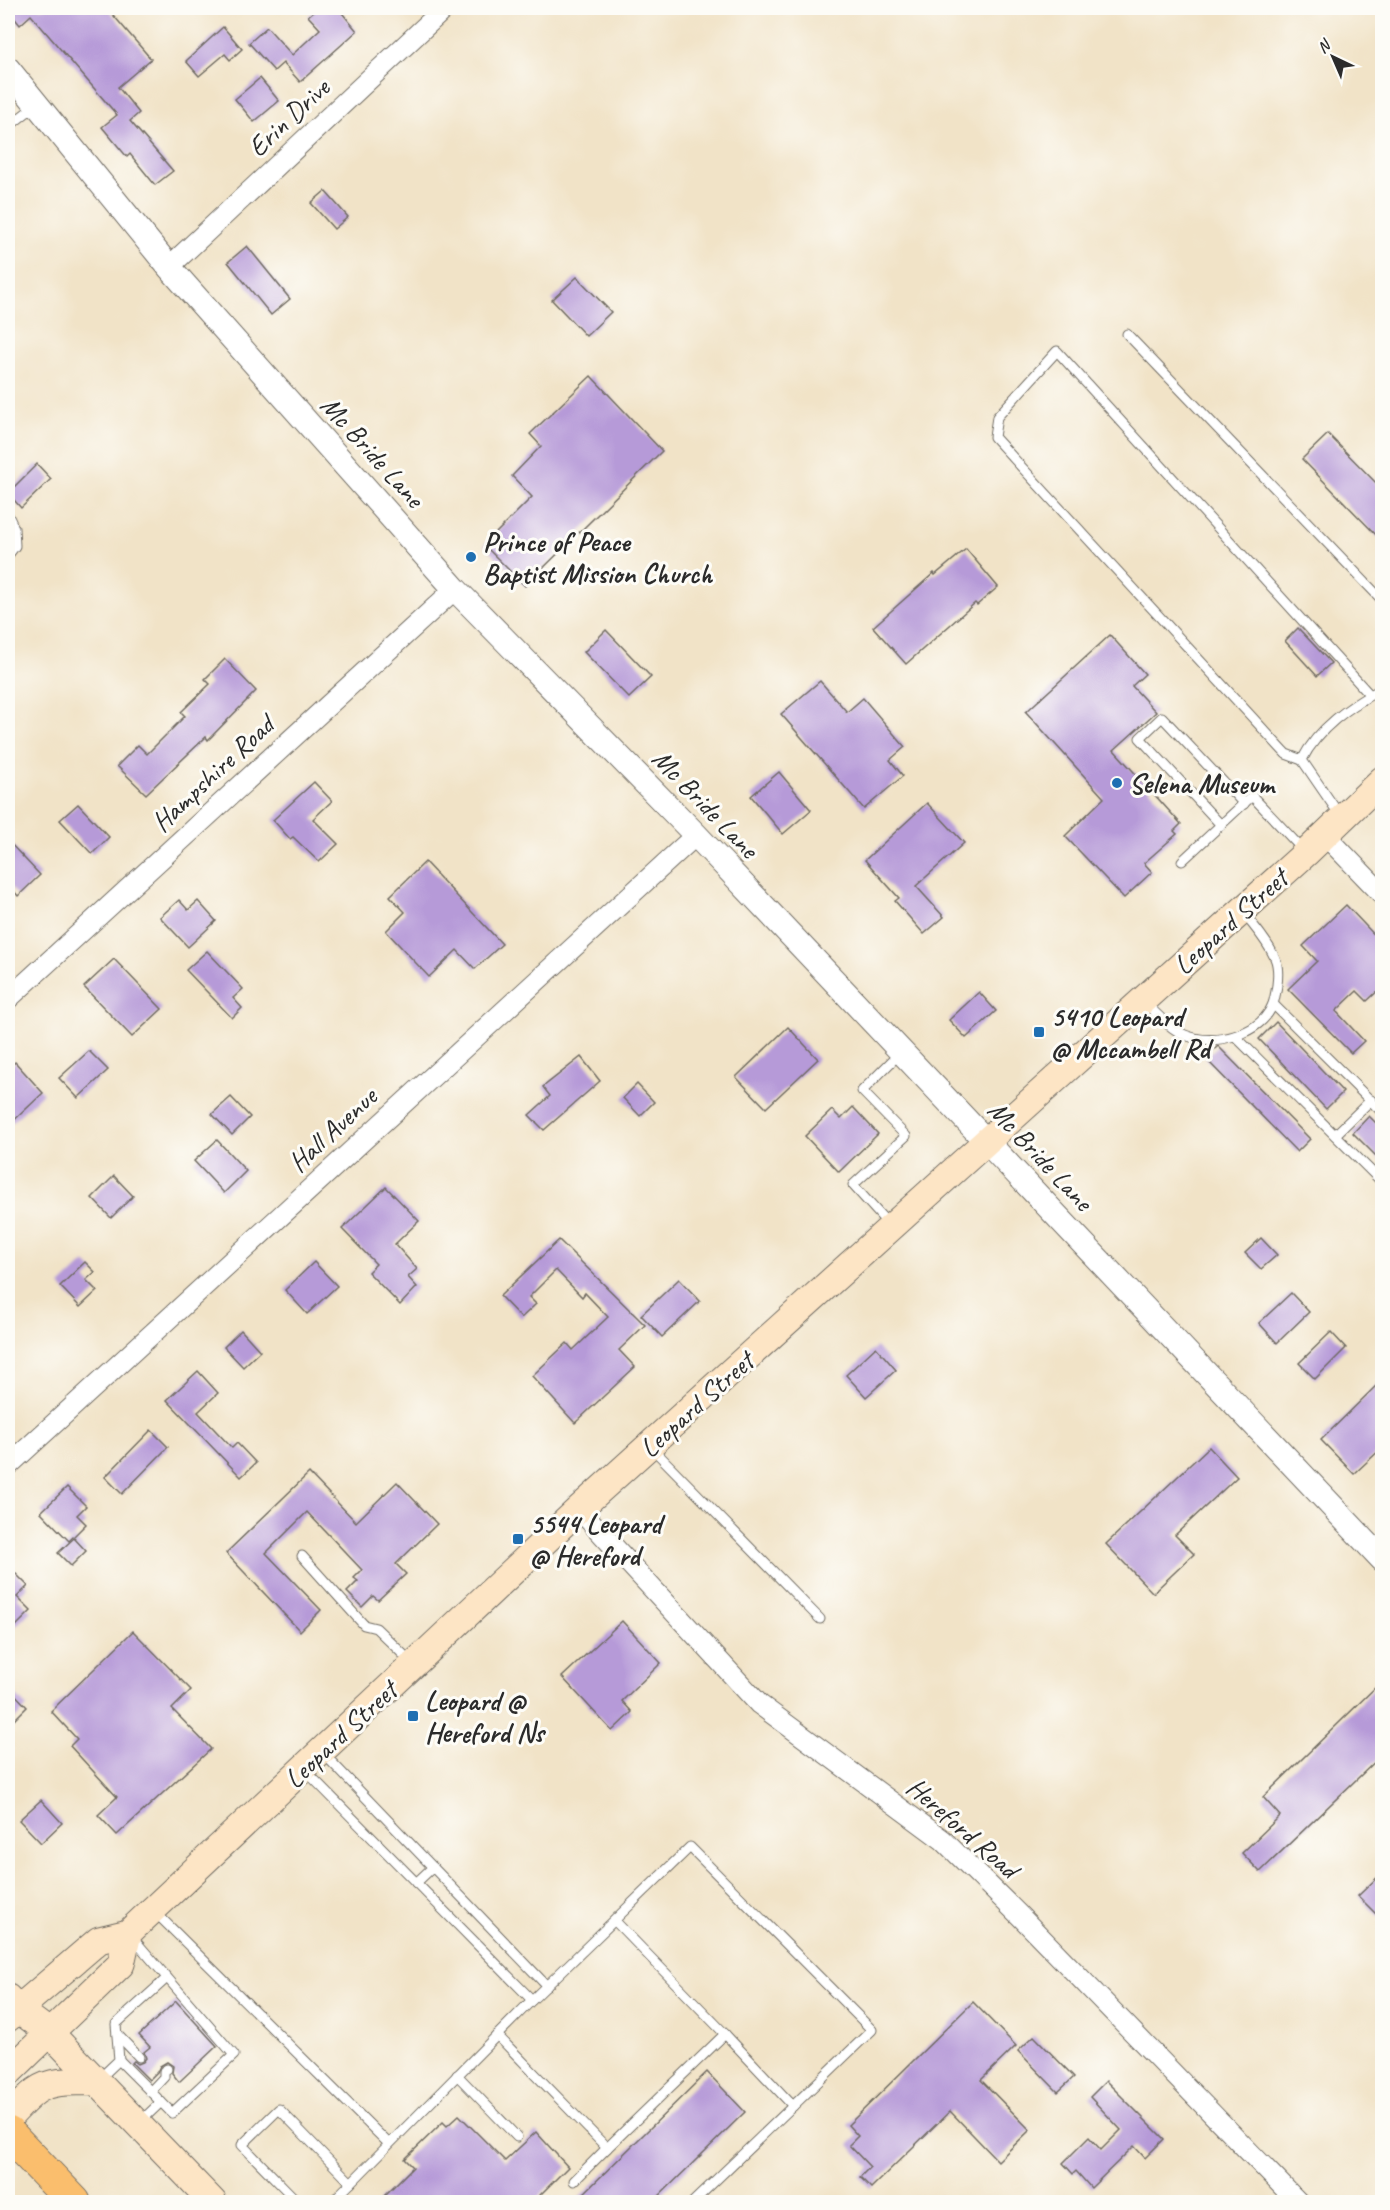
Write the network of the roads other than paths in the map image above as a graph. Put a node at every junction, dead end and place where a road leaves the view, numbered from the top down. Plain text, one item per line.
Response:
1 (445, 8) edge
2 (8, 69) edge
3 (36, 105) junction
4 (8, 127) edge
5 (169, 267) junction
6 (1127, 334) dead end
7 (8, 515) edge
8 (8, 555) edge
9 (455, 589) junction
10 (1383, 600) edge
11 (1382, 688) edge
12 (1370, 695) junction
13 (1383, 708) edge
14 (1302, 760) junction
15 (1383, 780) edge
16 (1244, 804) junction
17 (1221, 825) junction
18 (696, 835) junction
19 (1324, 836) junction
20 (1182, 861) dead end
21 (1380, 886) edge
22 (1242, 911) junction
23 (8, 999) edge
24 (1141, 1000) junction
25 (1273, 1004) junction
26 (1235, 1036) junction
27 (902, 1052) junction
28 (1371, 1100) junction
29 (1383, 1112) edge
30 (1335, 1135) junction
31 (987, 1142) junction
32 (1383, 1182) edge
33 (892, 1227) junction
34 (650, 1446) junction
35 (8, 1466) edge
36 (579, 1509) junction
37 (302, 1556) dead end
38 (1383, 1559) edge
39 (820, 1619) dead end
40 (414, 1665) junction
41 (312, 1760) junction
42 (433, 1867) junction
43 (416, 1883) junction
44 (154, 1910) junction
45 (615, 1921) junction
46 (128, 1933) junction
47 (167, 1978) junction
48 (547, 1986) junction
49 (532, 2000) junction
50 (11, 2008) edge
51 (50, 2033) junction
52 (117, 2034) junction
53 (725, 2034) junction
54 (497, 2035) junction
55 (139, 2057) dead end
56 (119, 2060) junction
57 (12, 2069) edge
58 (164, 2075) dead end
59 (457, 2075) junction
60 (96, 2082) junction
61 (150, 2092) junction
62 (160, 2102) junction
63 (793, 2106) junction
64 (8, 2118) edge
65 (137, 2124) junction
66 (8, 2133) edge
67 (517, 2137) dead end
68 (389, 2144) junction
69 (607, 2148) junction
70 (574, 2181) dead end
71 (351, 2183) junction
72 (74, 2202) edge
73 (213, 2202) edge
74 (298, 2202) edge
75 (332, 2202) edge
76 (693, 2202) edge
77 (1298, 2202) edge

1 - 5 street, Erin Drive
2 - 3 street, Mc Bride Lane
3 - 4 lane
3 - 5 street, Mc Bride Lane
5 - 9 street, Mc Bride Lane
6 - 10 lane
7 - 8 lane
9 - 18 street, Mc Bride Lane
9 - 23 street, Hampshire Road
11 - 12 lane
11 - 13 lane
12 - 14 lane
12 - 14 lane
14 - 19 lane
15 - 19 main road, Leopard Street
16 - 17 lane
16 - 17 lane
16 - 19 lane
17 - 20 lane
18 - 27 street, Mc Bride Lane
18 - 35 street, Hall Avenue
19 - 21 street
19 - 22 main road, Leopard Street
22 - 24 main road, Leopard Street
22 - 25 lane
24 - 26 lane
24 - 31 main road, Leopard Street
25 - 26 lane
25 - 28 lane
26 - 30 lane
27 - 31 street, Mc Bride Lane
27 - 33 lane
28 - 29 lane
28 - 30 lane
30 - 32 lane
31 - 33 main road, Leopard Street
31 - 38 street, Mc Bride Lane
33 - 34 main road, Leopard Street
34 - 36 main road, Leopard Street
34 - 39 lane
36 - 40 main road, Leopard Street
36 - 77 street, Hereford Road
37 - 40 lane
40 - 41 main road, Leopard Street
41 - 42 lane
41 - 43 lane
41 - 44 main road, Leopard Street
42 - 43 lane
42 - 48 lane
43 - 49 lane
44 - 46 main road, Leopard Street
44 - 68 lane
45 - 48 lane
45 - 53 lane
45 - 63 lane
46 - 47 lane
46 - 50 main road, Leopard Street
46 - 51 main road
47 - 52 lane
47 - 62 lane
48 - 49 lane
49 - 54 lane
50 - 51 main road
51 - 57 main road
51 - 60 main road
52 - 55 lane
52 - 56 lane
53 - 63 lane
53 - 69 lane
54 - 59 lane
54 - 69 lane
56 - 60 lane
56 - 61 lane
58 - 61 lane
59 - 67 lane
59 - 68 lane
60 - 64 main road
60 - 65 main road
61 - 62 lane
62 - 65 lane
63 - 76 lane
65 - 73 main road
66 - 72 highway
68 - 71 lane
69 - 70 lane
71 - 74 lane
71 - 75 lane

